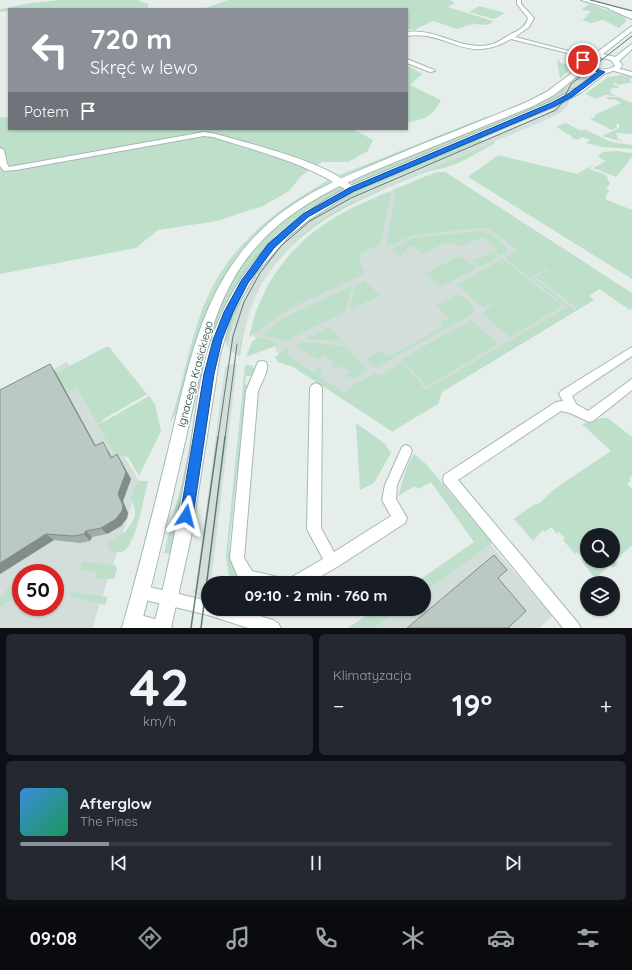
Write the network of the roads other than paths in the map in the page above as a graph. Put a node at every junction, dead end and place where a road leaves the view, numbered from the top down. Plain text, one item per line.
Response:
1 (519, 0) edge
2 (584, 0) edge
3 (601, 0) edge
4 (611, 8) junction
5 (632, 8) edge
6 (632, 13) edge
7 (632, 17) edge
8 (632, 28) edge
9 (408, 34) edge
10 (510, 37) junction
11 (632, 46) edge
12 (598, 55) junction
13 (408, 61) edge
14 (585, 61) junction
15 (617, 66) junction
16 (432, 71) dead end
17 (602, 72) junction
18 (632, 73) edge
19 (0, 150) edge
20 (345, 185) junction
21 (632, 351) edge
22 (262, 365) dead end
23 (632, 384) edge
24 (316, 388) dead end
25 (572, 408) junction
26 (406, 451) dead end
27 (332, 562) junction
28 (247, 576) edge
29 (307, 576) edge
30 (141, 592) junction
31 (171, 598) junction
32 (201, 607) edge
33 (233, 616) edge
34 (132, 625) edge
35 (163, 628) edge
36 (274, 628) edge
37 (573, 628) edge

1 - 10 street
2 - 4 main road
3 - 5 main road
4 - 6 main road
4 - 7 main road
8 - 12 main road
9 - 10 street
10 - 14 street
11 - 15 main road
12 - 14 main road
12 - 15 main road
13 - 16 street
14 - 17 main road
14 - 20 main road, Ignacego Krasickiego
15 - 17 main road
15 - 18 street
17 - 20 main road, Ignacego Krasickiego
19 - 20 street
20 - 30 main road, Ignacego Krasickiego
20 - 31 main road, Ignacego Krasickiego
21 - 25 street
22 - 28 street
23 - 25 street
24 - 27 street
25 - 37 street
26 - 27 street
27 - 29 street
30 - 31 street
30 - 34 main road, Ignacego Krasickiego
31 - 32 street
31 - 35 main road, Ignacego Krasickiego
33 - 36 street
34 - 35 street

